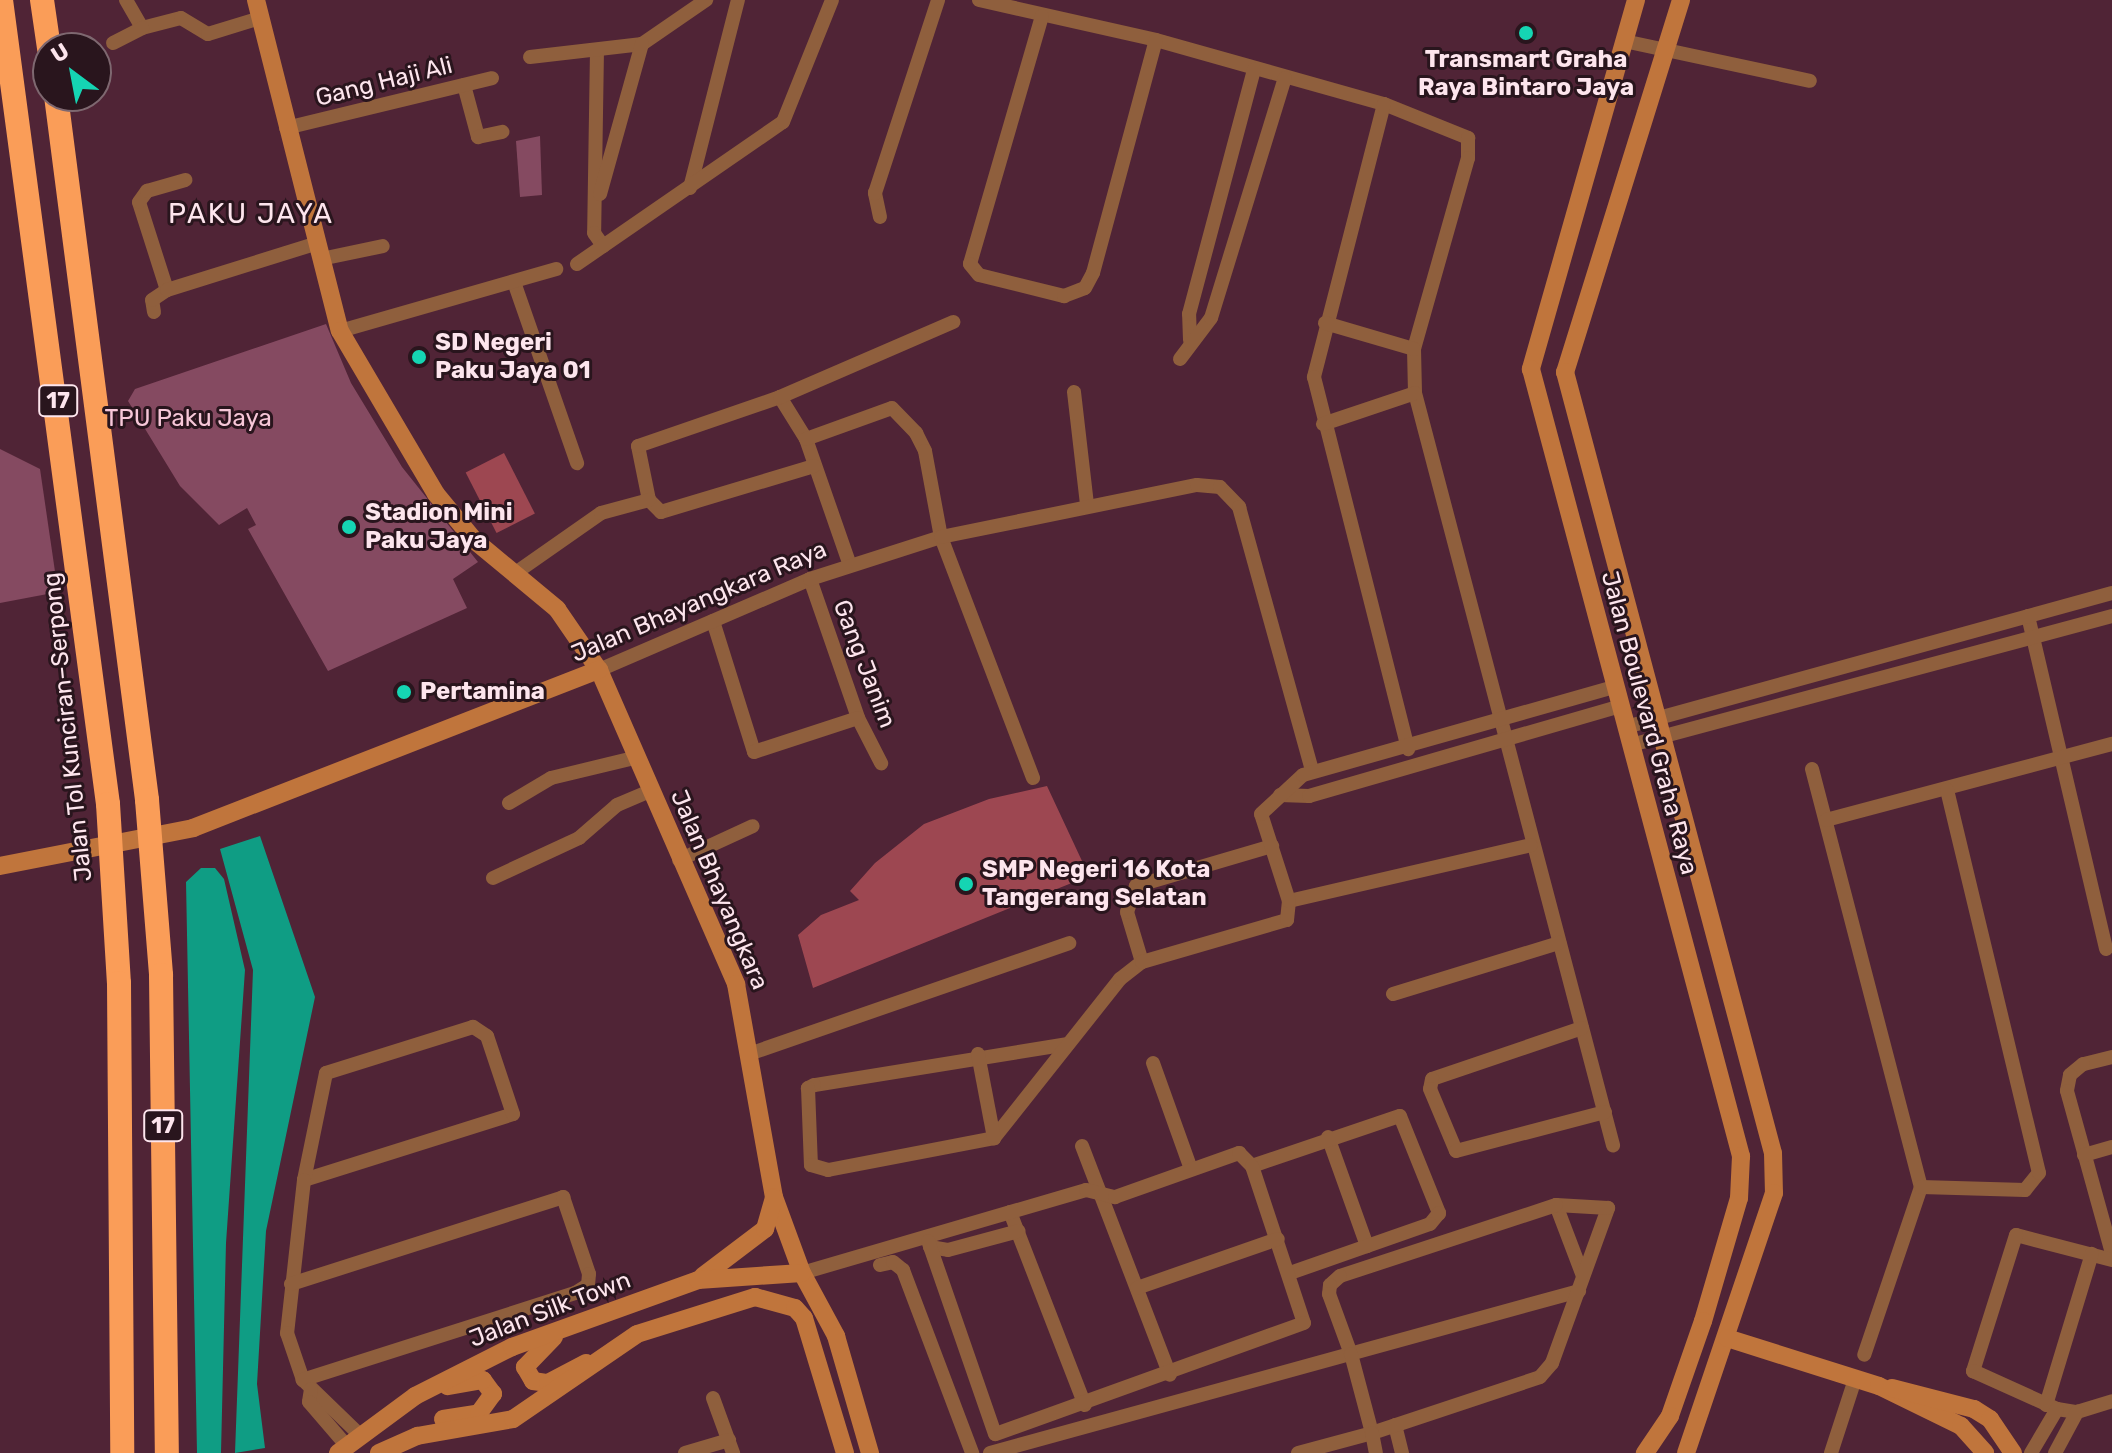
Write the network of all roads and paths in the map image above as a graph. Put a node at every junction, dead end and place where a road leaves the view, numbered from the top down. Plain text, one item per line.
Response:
1 (1, 0) edge
2 (42, 0) edge
3 (126, 0) edge
4 (706, 0) edge
5 (738, 0) edge
6 (832, 0) edge
7 (938, 0) edge
8 (979, 0) edge
9 (1636, 0) edge
10 (1681, 0) edge
11 (258, 9) edge
12 (1042, 16) junction
13 (142, 28) junction
14 (47, 32) edge
15 (1156, 40) junction
16 (1624, 41) junction
17 (113, 43) dead end
18 (642, 44) junction
19 (597, 50) junction
20 (1664, 51) junction
21 (530, 57) dead end
22 (1254, 69) junction
23 (492, 78) dead end
24 (1285, 78) junction
25 (1810, 81) dead end
26 (464, 85) junction
27 (1384, 104) junction
28 (58, 112) edge
29 (286, 128) junction
30 (502, 132) dead end
31 (185, 180) dead end
32 (690, 188) junction
33 (597, 202) junction
34 (880, 217) dead end
35 (383, 246) dead end
36 (603, 246) junction
37 (319, 251) junction
38 (577, 264) dead end
39 (556, 269) dead end
40 (514, 282) junction
41 (167, 290) junction
42 (154, 312) dead end
43 (953, 322) dead end
44 (1325, 323) junction
45 (340, 331) junction
46 (1190, 340) junction
47 (1414, 349) junction
48 (1180, 359) dead end
49 (1074, 392) dead end
50 (1415, 393) junction
51 (780, 397) junction
52 (1323, 424) junction
53 (806, 439) junction
54 (577, 463) dead end
55 (814, 466) junction
56 (649, 500) junction
57 (1087, 505) junction
58 (941, 537) junction
59 (850, 565) junction
60 (514, 574) junction
61 (810, 579) junction
62 (2112, 593) edge
63 (2028, 616) junction
64 (2112, 616) edge
65 (713, 621) junction
66 (2036, 636) junction
67 (599, 670) junction
68 (1615, 687) junction
69 (1621, 706) junction
70 (858, 718) junction
71 (1503, 723) junction
72 (1660, 726) junction
73 (1629, 736) junction
74 (1507, 739) junction
75 (2112, 744) edge
76 (1408, 749) junction
77 (638, 757) junction
78 (2064, 759) junction
79 (881, 763) dead end
80 (1812, 769) dead end
81 (1312, 771) junction
82 (1033, 778) dead end
83 (652, 790) junction
84 (1947, 790) junction
85 (1280, 795) junction
86 (509, 803) dead end
87 (1826, 820) junction
88 (753, 826) dead end
89 (1531, 845) junction
90 (1272, 846) junction
91 (679, 860) junction
92 (0, 866) edge
93 (493, 878) dead end
94 (1289, 901) junction
95 (1069, 943) dead end
96 (1559, 943) junction
97 (2106, 949) dead end
98 (1142, 962) junction
99 (1393, 994) dead end
100 (1582, 1028) junction
101 (1068, 1044) junction
102 (749, 1054) junction
103 (978, 1054) junction
104 (2112, 1057) edge
105 (1153, 1063) dead end
106 (1605, 1112) junction
107 (1328, 1137) junction
108 (994, 1138) junction
109 (1613, 1145) dead end
110 (1082, 1146) dead end
111 (2112, 1147) edge
112 (2084, 1155) junction
113 (1252, 1166) junction
114 (1191, 1169) junction
115 (304, 1180) junction
116 (1921, 1187) junction
117 (1101, 1191) junction
118 (774, 1197) junction
119 (1556, 1205) junction
120 (1010, 1212) junction
121 (967, 1223) junction
122 (1019, 1231) junction
123 (2109, 1233) edge
124 (1278, 1239) junction
125 (974, 1243) junction
126 (929, 1244) junction
127 (1367, 1246) junction
128 (2112, 1253) edge
129 (2092, 1254) junction
130 (2112, 1260) edge
131 (880, 1265) dead end
132 (802, 1273) junction
133 (1290, 1273) junction
134 (698, 1280) junction
135 (291, 1284) junction
136 (1581, 1284) junction
137 (1137, 1288) junction
138 (567, 1326) junction
139 (1727, 1338) junction
140 (1351, 1354) junction
141 (1864, 1355) dead end
142 (596, 1360) junction
143 (1170, 1375) junction
144 (1855, 1379) junction
145 (307, 1385) junction
146 (1879, 1386) junction
147 (415, 1396) junction
148 (713, 1398) dead end
149 (2112, 1401) edge
150 (1085, 1405) junction
151 (2052, 1407) junction
152 (2077, 1412) junction
153 (1395, 1425) junction
154 (1372, 1433) junction
155 (417, 1436) junction
156 (348, 1444) edge
157 (731, 1446) edge
158 (122, 1453) edge
159 (167, 1453) edge
160 (379, 1453) edge
161 (685, 1453) edge
162 (845, 1453) edge
163 (870, 1453) edge
164 (972, 1453) edge
165 (990, 1453) edge
166 (1298, 1453) edge
167 (1376, 1453) edge
168 (1402, 1453) edge
169 (1645, 1453) edge
170 (1686, 1453) edge
171 (1831, 1453) edge
172 (1985, 1453) edge
173 (2013, 1453) edge
174 (2031, 1453) edge
175 (2055, 1453) edge

1 - 158 highway, Jalan Tol Kunciran–Serpong / 17
2 - 14 highway
3 - 13 street
4 - 18 street
5 - 32 street
6 - 32 street
7 - 34 street
8 - 12 street
9 - 16 main road, Jalan Boulevard Graha Raya
10 - 20 main road, Jalan Boulevard Graha Raya
11 - 13 street
11 - 29 main road, Jalan Bhayangkara
12 - 15 street
12 - 15 street
13 - 17 street
15 - 22 street
16 - 20 street
16 - 68 main road, Jalan Boulevard Graha Raya
18 - 19 street
18 - 33 street
19 - 21 street
19 - 33 street
20 - 25 street
20 - 72 main road, Jalan Boulevard Graha Raya
22 - 24 street
22 - 46 street
23 - 26 street, Gang Haji Ali
24 - 27 street
24 - 46 street
26 - 29 street, Gang Haji Ali
26 - 30 street
27 - 44 street
27 - 47 street
28 - 159 highway, 17
29 - 37 main road, Jalan Bhayangkara
31 - 41 street
32 - 36 street
33 - 36 street
35 - 37 street
36 - 38 street
37 - 41 street
37 - 45 main road, Jalan Bhayangkara
39 - 40 street
40 - 45 street
40 - 54 street
41 - 42 street
43 - 51 street
44 - 47 street
44 - 52 street
45 - 60 main road, Jalan Bhayangkara
46 - 48 street
47 - 50 street
49 - 57 street
50 - 52 street
50 - 71 street
51 - 53 street
51 - 56 street
52 - 76 street
53 - 55 street
53 - 58 street
55 - 56 street
55 - 59 street
56 - 60 street
57 - 58 street, Jalan Bhayangkara Raya
57 - 81 street, Jalan Bhayangkara Raya
58 - 59 street, Jalan Bhayangkara Raya
58 - 82 street
59 - 61 street, Jalan Bhayangkara Raya
60 - 67 main road, Jalan Bhayangkara
61 - 65 street, Jalan Bhayangkara Raya
61 - 70 street, Gang Janim
62 - 63 street
63 - 66 street
63 - 72 street
64 - 66 street
65 - 67 street, Jalan Bhayangkara Raya
65 - 70 street
66 - 72 street
66 - 78 street
67 - 77 main road, Jalan Bhayangkara
67 - 92 main road, Jalan Bhayangkara Raya
68 - 69 main road, Jalan Boulevard Graha Raya
68 - 71 street
69 - 73 main road, Jalan Boulevard Graha Raya
69 - 74 street
70 - 79 street, Gang Janim
71 - 74 street
71 - 76 street
72 - 73 street
72 - 139 main road, Jalan Boulevard Graha Raya
73 - 169 main road, Jalan Boulevard Graha Raya
74 - 85 street
74 - 89 street
75 - 78 street
76 - 81 street
77 - 83 main road, Jalan Bhayangkara
77 - 86 street
78 - 84 street
78 - 97 street
80 - 87 street
81 - 85 street
83 - 91 main road, Jalan Bhayangkara
83 - 93 street
84 - 87 street
84 - 116 street
85 - 90 street
87 - 116 street
88 - 91 street
89 - 94 street
89 - 96 street
90 - 94 street
90 - 98 street
91 - 102 main road, Jalan Bhayangkara
94 - 98 street
95 - 102 street
96 - 99 street
96 - 100 street
98 - 101 street
100 - 106 street
100 - 106 street
101 - 103 street
101 - 108 street
102 - 118 main road, Jalan Bhayangkara
103 - 108 street
103 - 108 street
104 - 112 street
105 - 114 street
106 - 109 street
107 - 113 street
107 - 127 street
107 - 127 street
110 - 117 street
111 - 112 street
112 - 123 street
113 - 114 street
113 - 124 street
114 - 117 street
115 - 115 street
115 - 135 street
116 - 141 street
117 - 120 street
117 - 137 street
118 - 132 main road, Jalan Bhayangkara
118 - 134 main road
119 - 136 street
119 - 136 street
119 - 140 street
120 - 121 street
120 - 122 street
121 - 125 street
121 - 126 street
122 - 125 street
122 - 150 street
123 - 128 street
124 - 133 street
124 - 137 street
125 - 126 street
126 - 132 street
126 - 150 street
127 - 133 street
129 - 130 street
129 - 151 street
129 - 151 street
131 - 164 street
132 - 134 main road, Jalan Silk Town
132 - 163 main road, Jalan Bhayangkara
133 - 143 street
134 - 138 main road, Jalan Silk Town
135 - 145 street
135 - 145 street
136 - 140 street
136 - 153 street
137 - 143 street
138 - 142 main road
138 - 147 main road, Jalan Silk Town
139 - 144 main road
139 - 170 main road, Jalan Boulevard Graha Raya
140 - 154 street
140 - 165 street
142 - 155 main road
142 - 162 main road
143 - 150 street
144 - 146 main road
144 - 171 street
145 - 156 street
146 - 172 main road
146 - 173 main road
147 - 155 main road
147 - 156 main road, Jalan Silk Town
148 - 157 street
149 - 152 street
151 - 152 street
151 - 174 street
152 - 175 street
153 - 154 street
153 - 168 street
154 - 166 street
154 - 167 street
155 - 160 main road
157 - 161 street

